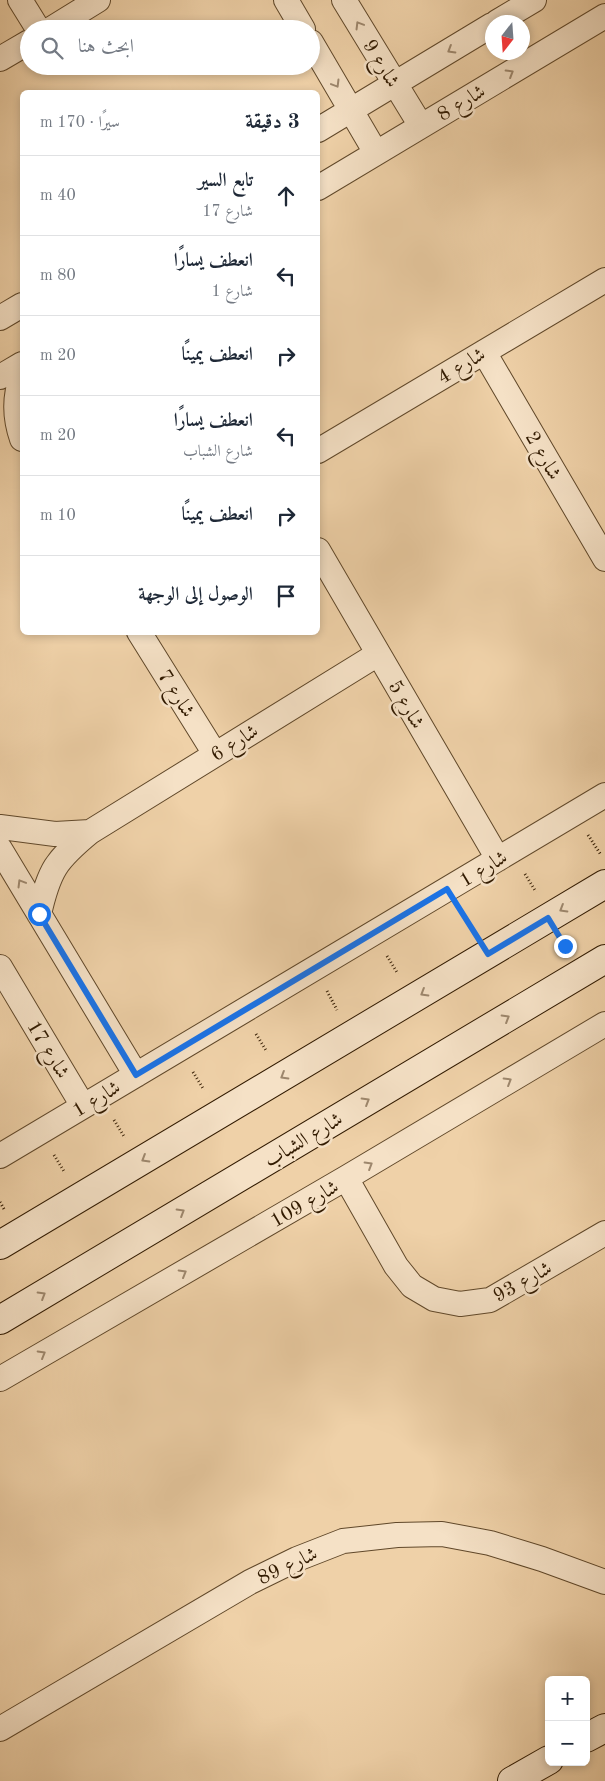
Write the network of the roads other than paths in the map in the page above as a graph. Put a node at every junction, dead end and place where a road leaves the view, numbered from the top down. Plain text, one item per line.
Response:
1 (20, 0) edge
2 (98, 0) edge
3 (286, 0) edge
4 (344, 0) edge
5 (534, 0) edge
6 (508, 15) edge
7 (605, 16) edge
8 (32, 20) edge
9 (66, 20) edge
10 (298, 20) edge
11 (485, 29) edge
12 (20, 47) edge
13 (320, 57) edge
14 (0, 59) edge
15 (395, 83) junction
16 (351, 110) junction
17 (420, 126) junction
18 (320, 129) edge
19 (376, 153) junction
20 (320, 187) edge
21 (605, 280) edge
22 (484, 352) junction
23 (20, 365) edge
24 (0, 377) edge
25 (20, 385) edge
26 (0, 429) edge
27 (20, 432) edge
28 (20, 444) edge
29 (320, 450) edge
30 (320, 553) edge
31 (604, 556) edge
32 (141, 635) edge
33 (378, 654) junction
34 (215, 754) junction
35 (605, 794) edge
36 (0, 827) edge
37 (90, 832) junction
38 (0, 849) edge
39 (504, 855) junction
40 (605, 884) edge
41 (39, 914) junction
42 (605, 959) edge
43 (0, 967) edge
44 (605, 1024) edge
45 (136, 1075) junction
46 (92, 1101) junction
47 (0, 1156) edge
48 (346, 1178) junction
49 (605, 1233) edge
50 (0, 1245) edge
51 (0, 1320) edge
52 (0, 1379) edge
53 (605, 1582) edge
54 (605, 1728) edge
55 (0, 1729) edge
56 (590, 1736) edge
57 (545, 1762) edge
58 (512, 1781) edge

1 - 8 street
2 - 9 street
3 - 10 street
15 -> 4 street, شارع 9
5 - 6 street
17 -> 7 street, شارع 8
11 -> 15 street
12 - 14 street
13 -> 16 street
15 - 16 street
15 - 17 street, شارع 9
16 - 18 street
16 - 19 street
17 - 19 street, شارع 8
19 - 20 street, شارع 8
21 - 22 street, شارع 4
22 - 29 street, شارع 4
22 - 31 street, شارع 2
23 - 24 street
25 - 27 street
26 - 28 street
30 - 33 street, شارع 5
32 - 34 street, شارع 7
33 - 34 street, شارع 6
33 - 39 street, شارع 5
34 - 37 street, شارع 6
35 - 39 street, شارع 1
36 - 37 street, شارع 6
37 - 41 street, شارع 6
41 -> 38 street
39 - 45 street, شارع 1
40 -> 50 street
41 - 45 street
51 -> 42 street, شارع الشباب
43 - 46 street, شارع 17
48 -> 44 street, شارع 109
45 - 46 street, شارع 1
46 - 47 street, شارع 1
48 - 49 street, شارع 93
52 -> 48 street, شارع 109
53 - 55 street, شارع 89
54 - 56 street
57 - 58 street

